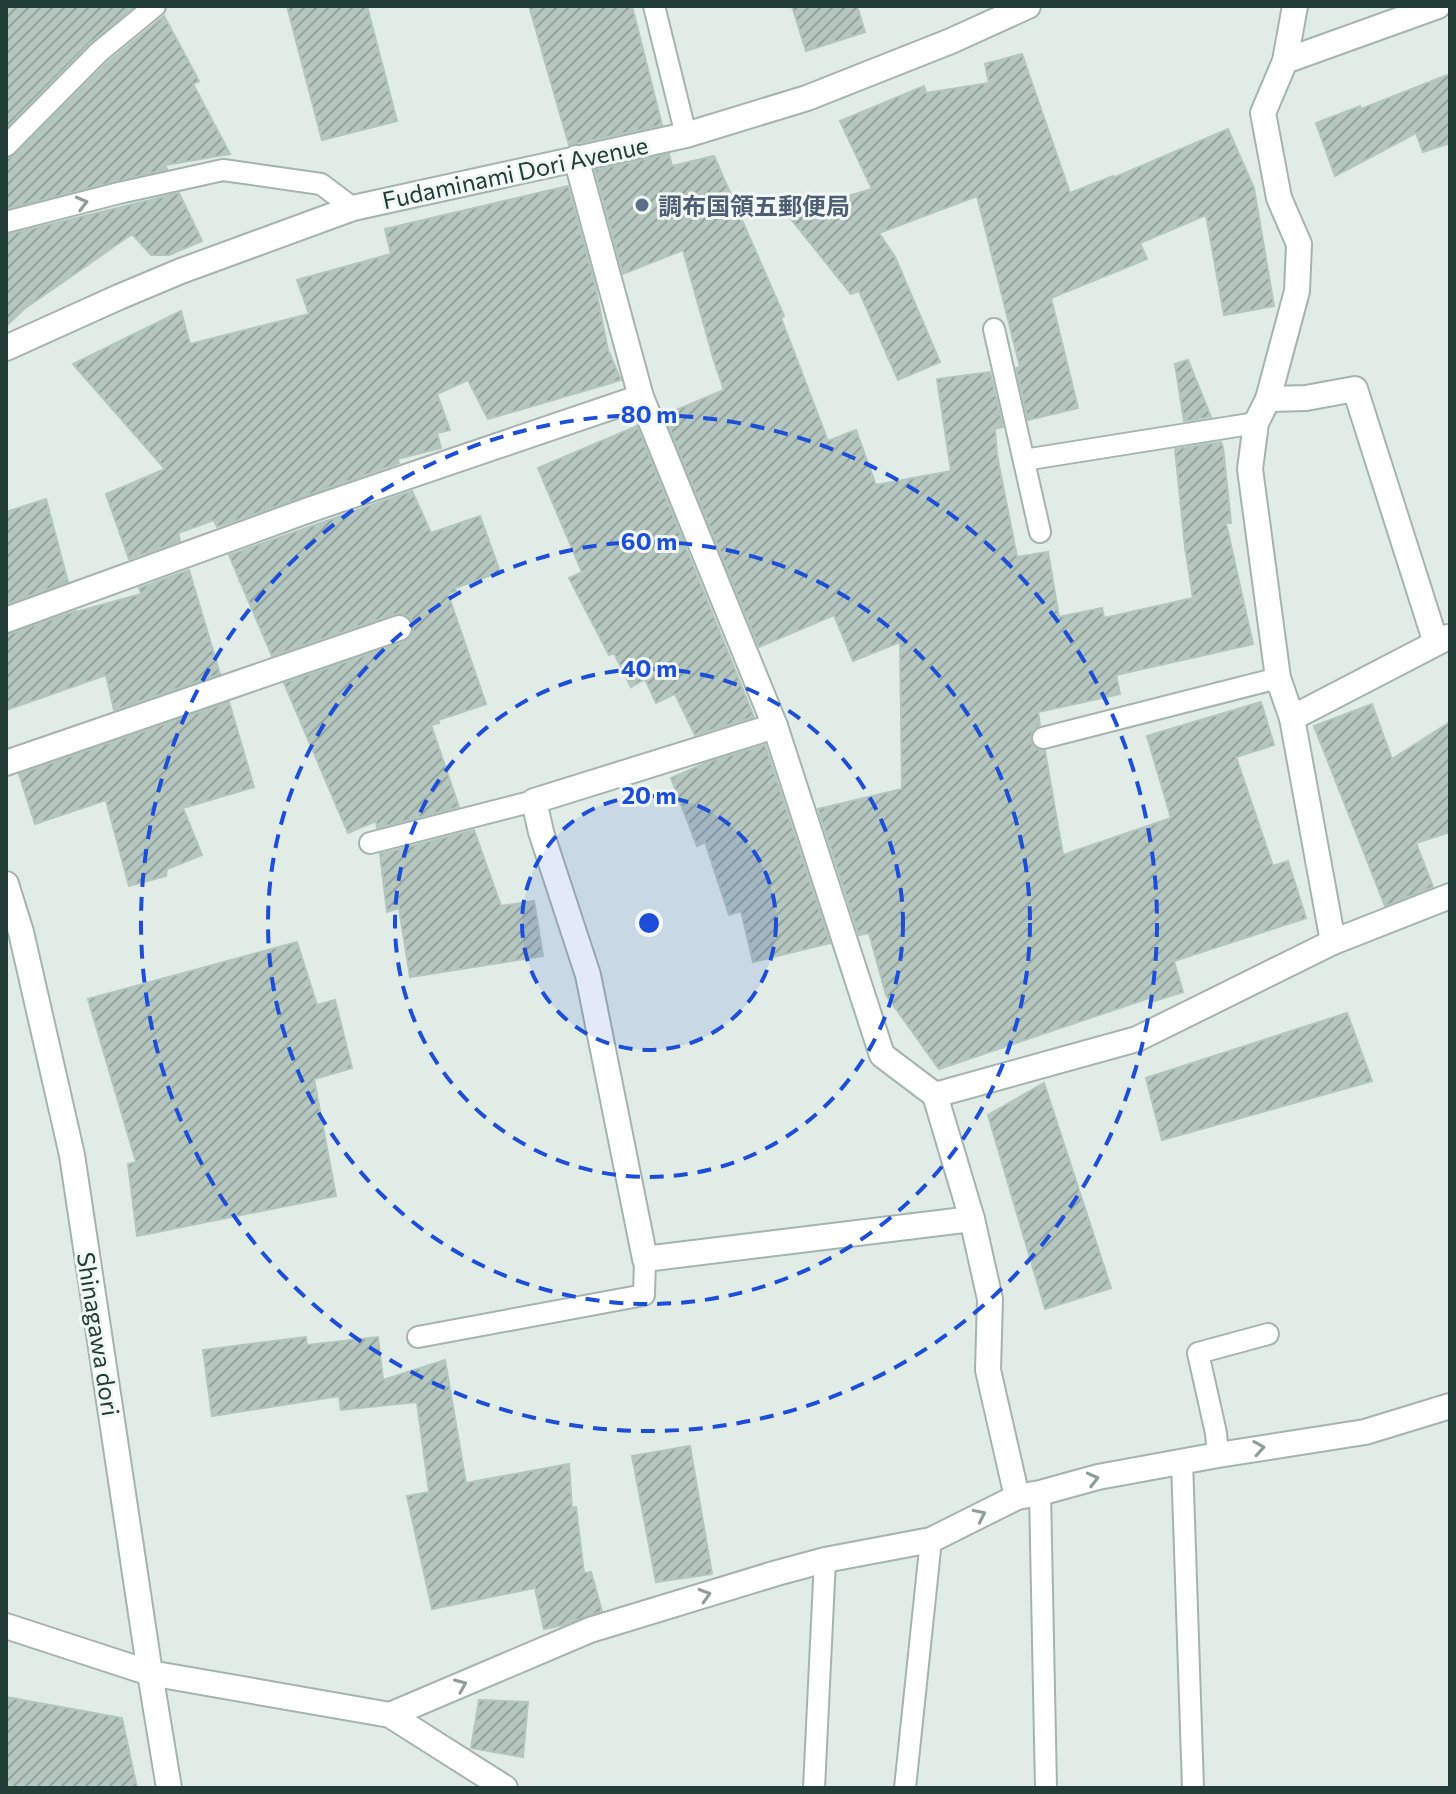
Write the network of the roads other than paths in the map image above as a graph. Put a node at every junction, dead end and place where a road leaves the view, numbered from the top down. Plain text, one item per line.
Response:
1 (155, 6) edge
2 (654, 6) edge
3 (1028, 6) edge
4 (1295, 6) edge
5 (1438, 6) edge
6 (1285, 61) junction
7 (686, 135) junction
8 (6, 146) edge
9 (576, 158) junction
10 (353, 208) junction
11 (6, 222) edge
12 (994, 329) dead end
13 (6, 348) edge
14 (641, 397) junction
15 (1268, 399) junction
16 (1256, 423) junction
17 (1024, 460) junction
18 (1040, 532) dead end
19 (6, 620) edge
20 (399, 628) dead end
21 (1443, 639) edge
22 (1278, 678) junction
23 (1292, 718) junction
24 (775, 726) junction
25 (1043, 738) dead end
26 (6, 763) edge
27 (534, 801) junction
28 (370, 843) dead end
29 (6, 884) edge
30 (1450, 896) edge
31 (1333, 942) junction
32 (935, 1095) junction
33 (972, 1219) junction
34 (645, 1259) junction
35 (1268, 1334) dead end
36 (418, 1337) dead end
37 (1450, 1406) edge
38 (1218, 1455) junction
39 (1182, 1461) junction
40 (1028, 1495) junction
41 (931, 1540) junction
42 (825, 1560) junction
43 (6, 1626) edge
44 (150, 1673) junction
45 (390, 1715) junction
46 (169, 1788) edge
47 (505, 1788) edge
48 (814, 1788) edge
49 (905, 1788) edge
50 (1046, 1788) edge
51 (1193, 1788) edge

1 - 8 lane
2 - 7 lane
3 - 7 street, Fudaminami Dori Avenue
4 - 6 street
5 - 6 street
6 - 15 street
7 - 9 street, Fudaminami Dori Avenue
9 - 10 street, Fudaminami Dori Avenue
9 - 14 street
11 -> 10 lane
10 - 13 street, Fudaminami Dori Avenue
12 - 17 lane
14 - 19 street
14 - 24 street
15 - 16 street
15 - 21 street
16 - 17 lane
16 - 22 street
17 - 18 lane
20 - 26 street
21 - 23 street
22 - 23 street
22 - 25 lane
23 - 31 street
24 - 27 street
24 - 32 street
27 - 28 lane
27 - 34 street
29 - 44 street, Shinagawa dori
30 - 31 street
31 - 32 street
32 - 33 street
33 - 34 street
33 - 40 street
34 - 36 lane
35 - 38 lane
38 -> 37 street
38 - 39 street
40 -> 39 street
39 - 51 lane
41 -> 40 street
40 - 50 lane
41 - 42 street
41 - 49 lane
45 -> 42 street
42 - 48 lane
43 - 44 street
44 - 45 street
44 - 46 street, Shinagawa dori
45 - 47 street

